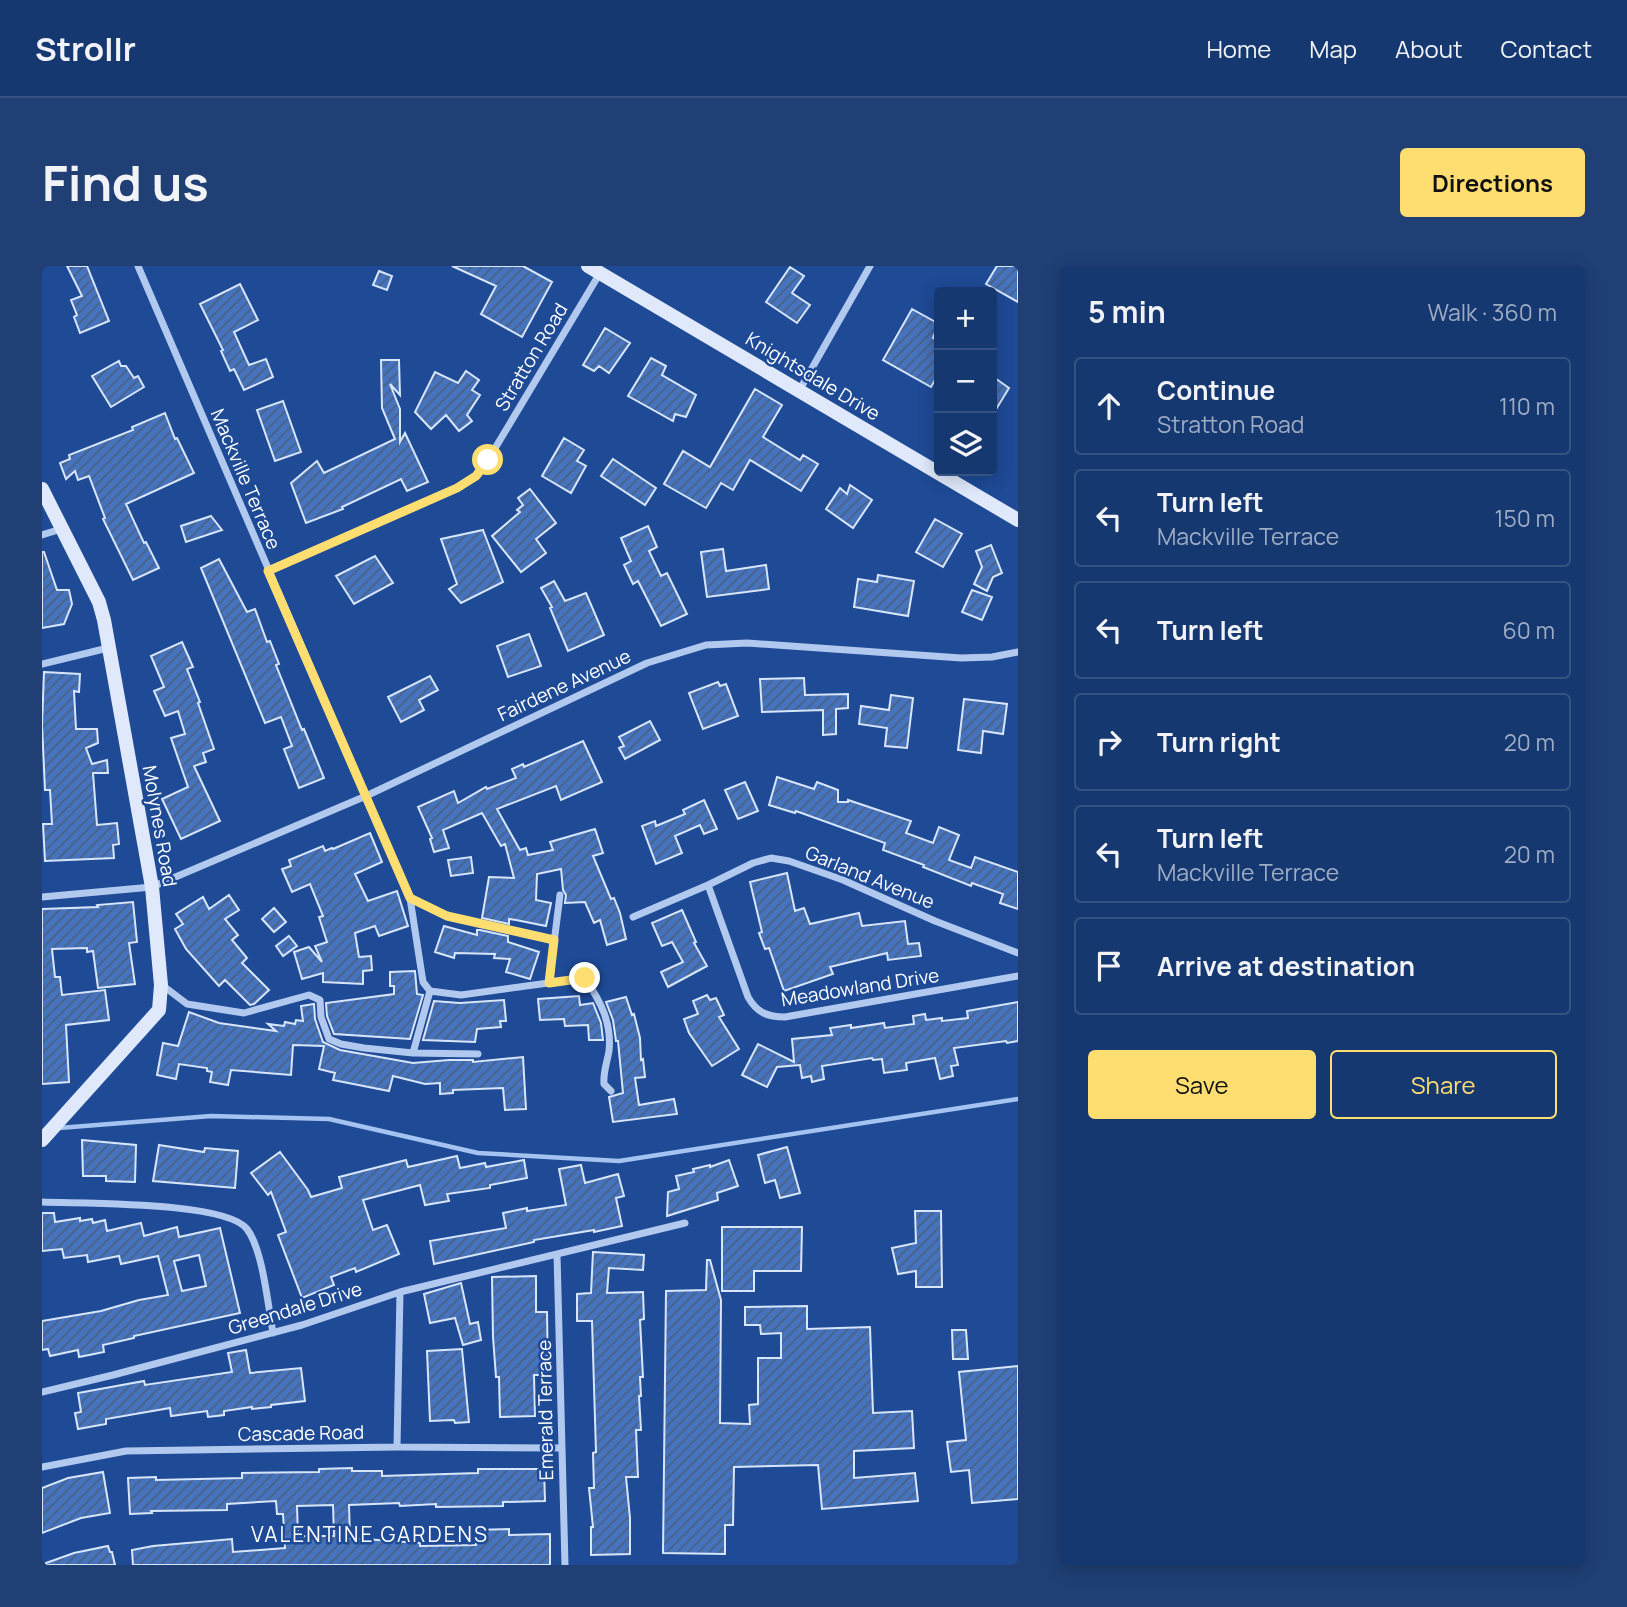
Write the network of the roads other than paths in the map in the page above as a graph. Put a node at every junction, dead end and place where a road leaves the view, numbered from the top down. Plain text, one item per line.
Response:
1 (138, 266) edge
2 (870, 266) edge
3 (594, 269) edge
4 (799, 391) junction
5 (42, 489) edge
6 (1018, 520) edge
7 (62, 529) junction
8 (42, 535) edge
9 (268, 571) junction
10 (108, 648) junction
11 (1018, 652) edge
12 (42, 664) edge
13 (366, 796) junction
14 (708, 885) junction
15 (152, 887) junction
16 (560, 895) dead end
17 (42, 897) edge
18 (410, 898) junction
19 (634, 917) dead end
20 (554, 940) junction
21 (1018, 953) edge
22 (1018, 976) edge
23 (549, 983) junction
24 (161, 985) junction
25 (430, 991) junction
26 (413, 1053) junction
27 (478, 1054) dead end
28 (611, 1091) dead end
29 (42, 1140) edge
30 (42, 1202) edge
31 (685, 1223) dead end
32 (557, 1254) junction
33 (400, 1292) junction
34 (273, 1333) junction
35 (42, 1392) edge
36 (397, 1447) junction
37 (562, 1448) junction
38 (42, 1466) edge
39 (565, 1565) edge

1 - 9 street, Mackville Terrace
2 - 4 street
3 - 4 main road, Knightsdale Drive
3 - 9 street, Stratton Road
4 - 6 main road, Knightsdale Drive
5 - 7 main road, Molynes Road
7 - 8 street
7 - 10 main road, Molynes Road
9 - 13 street, Mackville Terrace
10 - 12 street
10 - 15 main road, Molynes Road
11 - 13 street, Fairdene Avenue
13 - 15 street, Fairdene Avenue
13 - 18 street, Mackville Terrace
14 - 19 street, Garland Avenue
14 - 21 street, Garland Avenue
14 - 22 street, Meadowland Drive
15 - 17 street, Fairdene Avenue
15 - 24 main road, Molynes Road
16 - 20 street
18 - 20 street
18 - 25 street, Mackville Terrace
20 - 23 street
23 - 25 street
23 - 28 street
24 - 26 street
24 - 29 main road, Molynes Road
25 - 26 street
26 - 27 street
30 - 34 street
31 - 32 street, Greendale Drive
32 - 33 street, Greendale Drive
32 - 37 street, Emerald Terrace
33 - 34 street, Greendale Drive
33 - 36 street
34 - 35 street, Greendale Drive
36 - 37 street, Cascade Road
36 - 38 street, Cascade Road
37 - 39 street, Emerald Terrace

